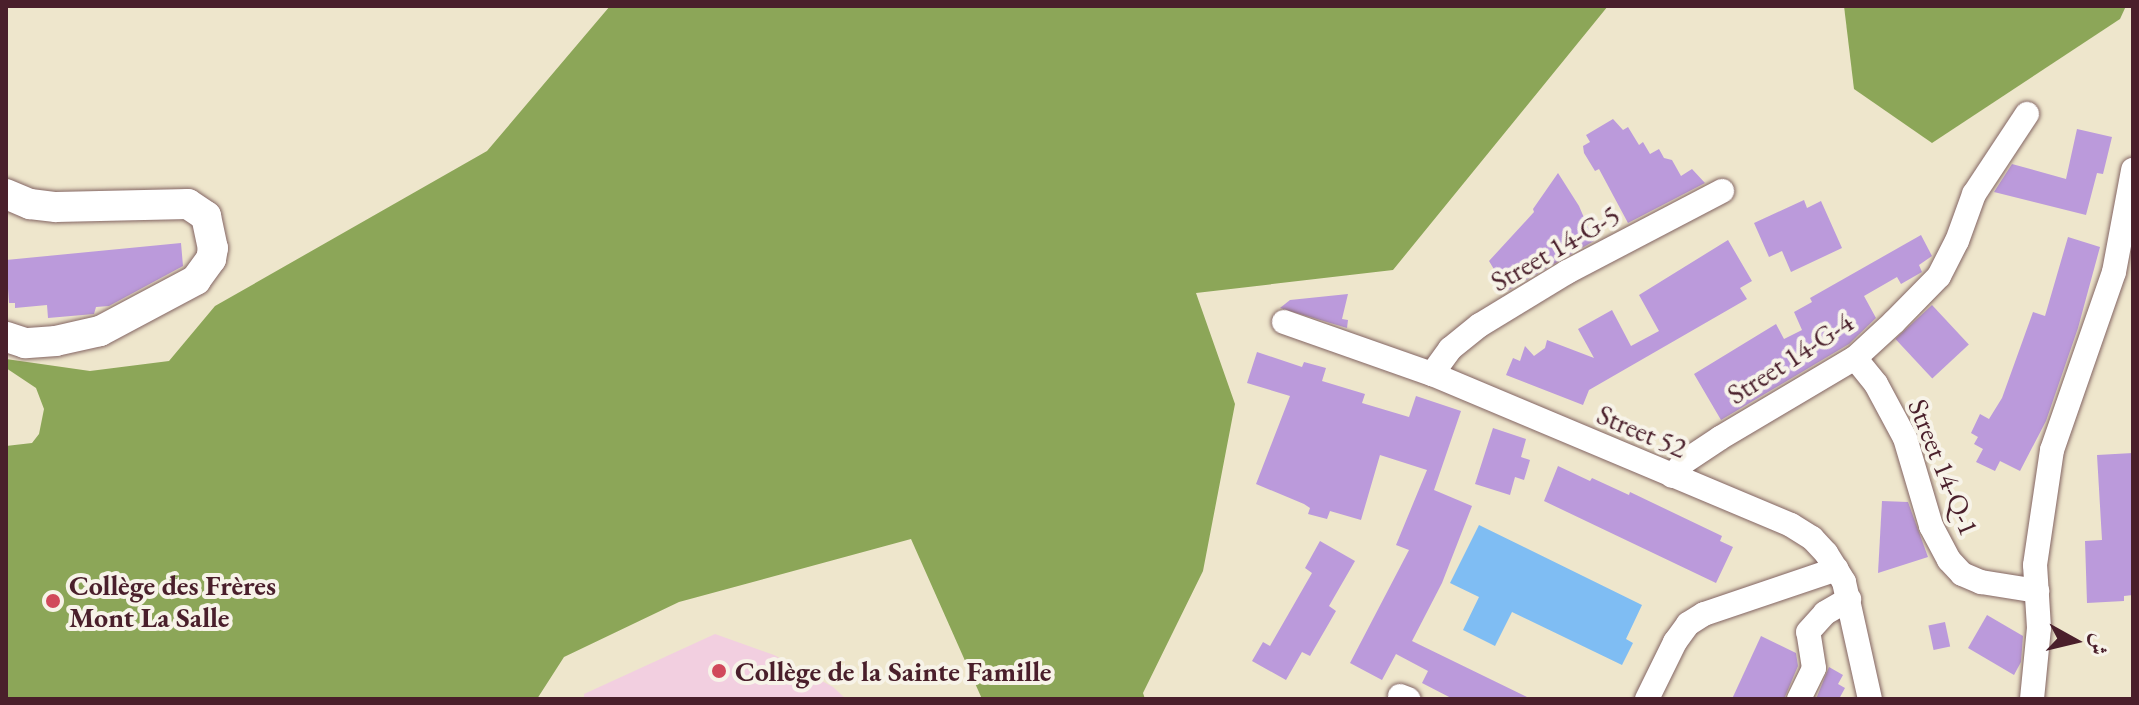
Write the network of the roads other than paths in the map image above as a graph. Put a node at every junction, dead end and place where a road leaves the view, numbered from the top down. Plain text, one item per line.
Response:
1 (2027, 114) dead end
2 (2133, 170) edge
3 (1722, 191) dead end
4 (6, 194) edge
5 (1284, 322) dead end
6 (6, 337) edge
7 (1855, 358) junction
8 (1432, 374) junction
9 (1672, 476) junction
10 (1837, 569) junction
11 (2037, 591) junction
12 (1849, 599) junction
13 (1647, 699) edge
14 (1799, 699) edge
15 (1870, 699) edge
16 (2032, 699) edge

1 - 7 street, Street 14-G-4
2 - 11 street
3 - 8 street, Street 14-G-5
4 - 6 street
5 - 8 street, Street 52
7 - 9 street, Street 14-G-4
7 - 11 street, Street 14-Q-1
8 - 9 street, Street 52
9 - 10 street, Street 52
10 - 12 street, Street 52
10 - 13 street
11 - 16 street
12 - 14 street
12 - 15 street, Street 52

